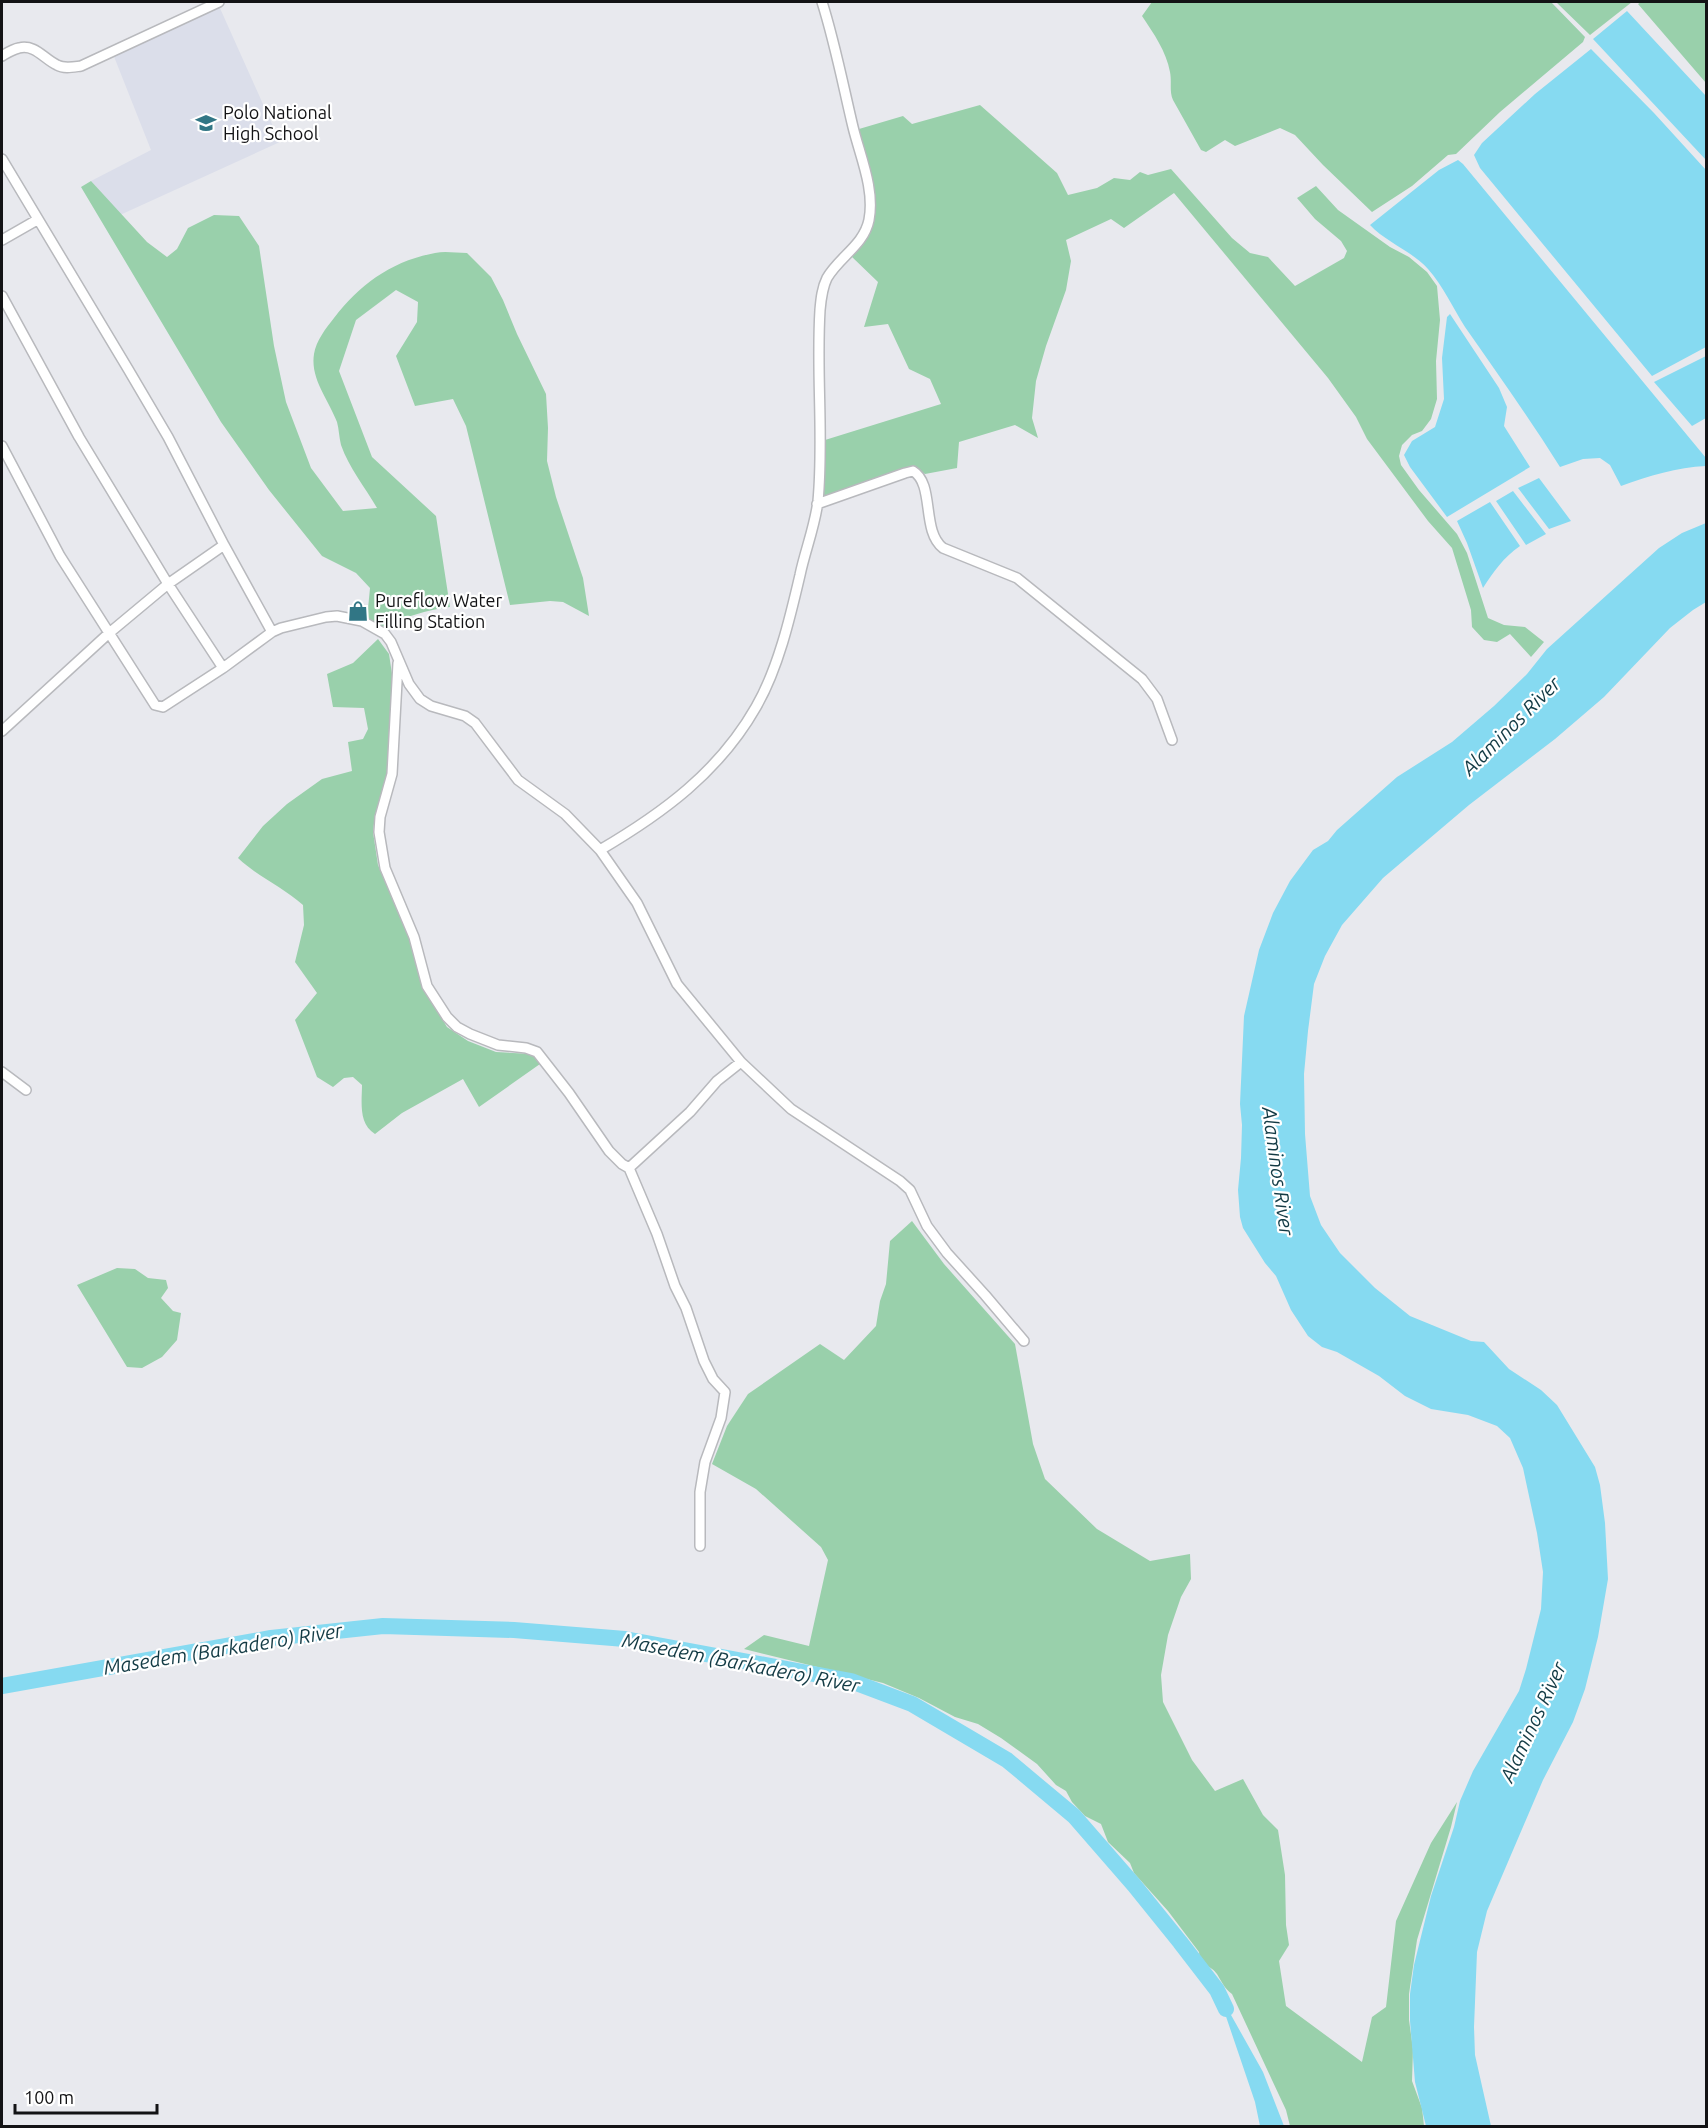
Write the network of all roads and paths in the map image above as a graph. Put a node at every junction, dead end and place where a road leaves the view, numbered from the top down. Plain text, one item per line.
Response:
1 (219, 2) edge
2 (822, 2) edge
3 (2, 56) edge
4 (2, 159) edge
5 (37, 220) junction
6 (2, 240) edge
7 (2, 296) edge
8 (2, 446) edge
9 (818, 504) junction
10 (224, 545) junction
11 (168, 584) junction
12 (272, 632) junction
13 (108, 634) junction
14 (398, 660) junction
15 (223, 668) junction
16 (2, 731) edge
17 (1172, 740) dead end
18 (600, 850) junction
19 (741, 1062) junction
20 (2, 1072) edge
21 (26, 1090) dead end
22 (629, 1168) junction
23 (1024, 1341) dead end
24 (700, 1546) dead end

1 - 3 street
2 - 9 street
4 - 5 street
5 - 6 street
5 - 10 street
7 - 11 street
8 - 13 street
9 - 17 street
9 - 18 street
10 - 11 street
10 - 12 street
11 - 13 street
11 - 15 street
12 - 14 street
12 - 15 street
13 - 15 street
13 - 16 street
14 - 18 street
14 - 22 street
18 - 19 street
19 - 22 street
19 - 23 street
20 - 21 street
22 - 24 street

